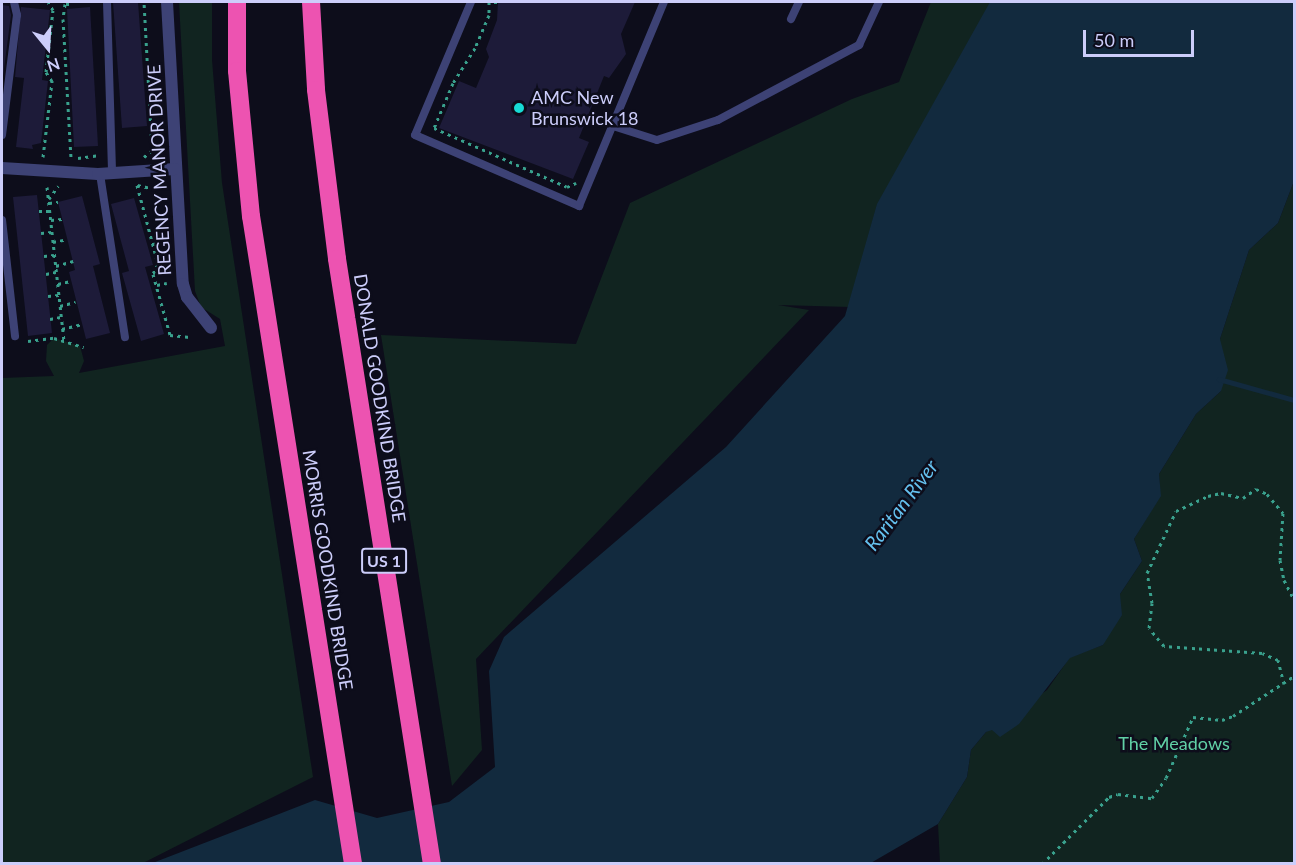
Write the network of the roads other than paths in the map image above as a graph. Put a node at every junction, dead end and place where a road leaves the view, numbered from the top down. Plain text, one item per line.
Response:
1 (14, 2) edge
2 (107, 2) edge
3 (167, 2) edge
4 (237, 2) edge
5 (311, 2) edge
6 (471, 2) edge
7 (664, 2) edge
8 (799, 2) edge
9 (879, 2) edge
10 (791, 19) dead end
11 (613, 126) junction
12 (2, 135) edge
13 (2, 168) edge
14 (175, 169) junction
15 (106, 173) junction
16 (2, 220) edge
17 (211, 328) dead end
18 (15, 336) dead end
19 (125, 337) dead end
20 (353, 864) edge
21 (432, 864) edge

1 - 12 lane
2 - 15 lane
3 - 14 street, REGENCY MANOR DRIVE
4 - 20 highway, MORRIS GOODKIND BRIDGE
5 - 21 highway, DONALD GOODKIND BRIDGE / US 1
6 - 11 lane
7 - 11 lane
8 - 10 lane
9 - 11 lane
13 - 15 street
14 - 15 street
14 - 17 street, REGENCY MANOR DRIVE
15 - 19 lane
16 - 18 lane

